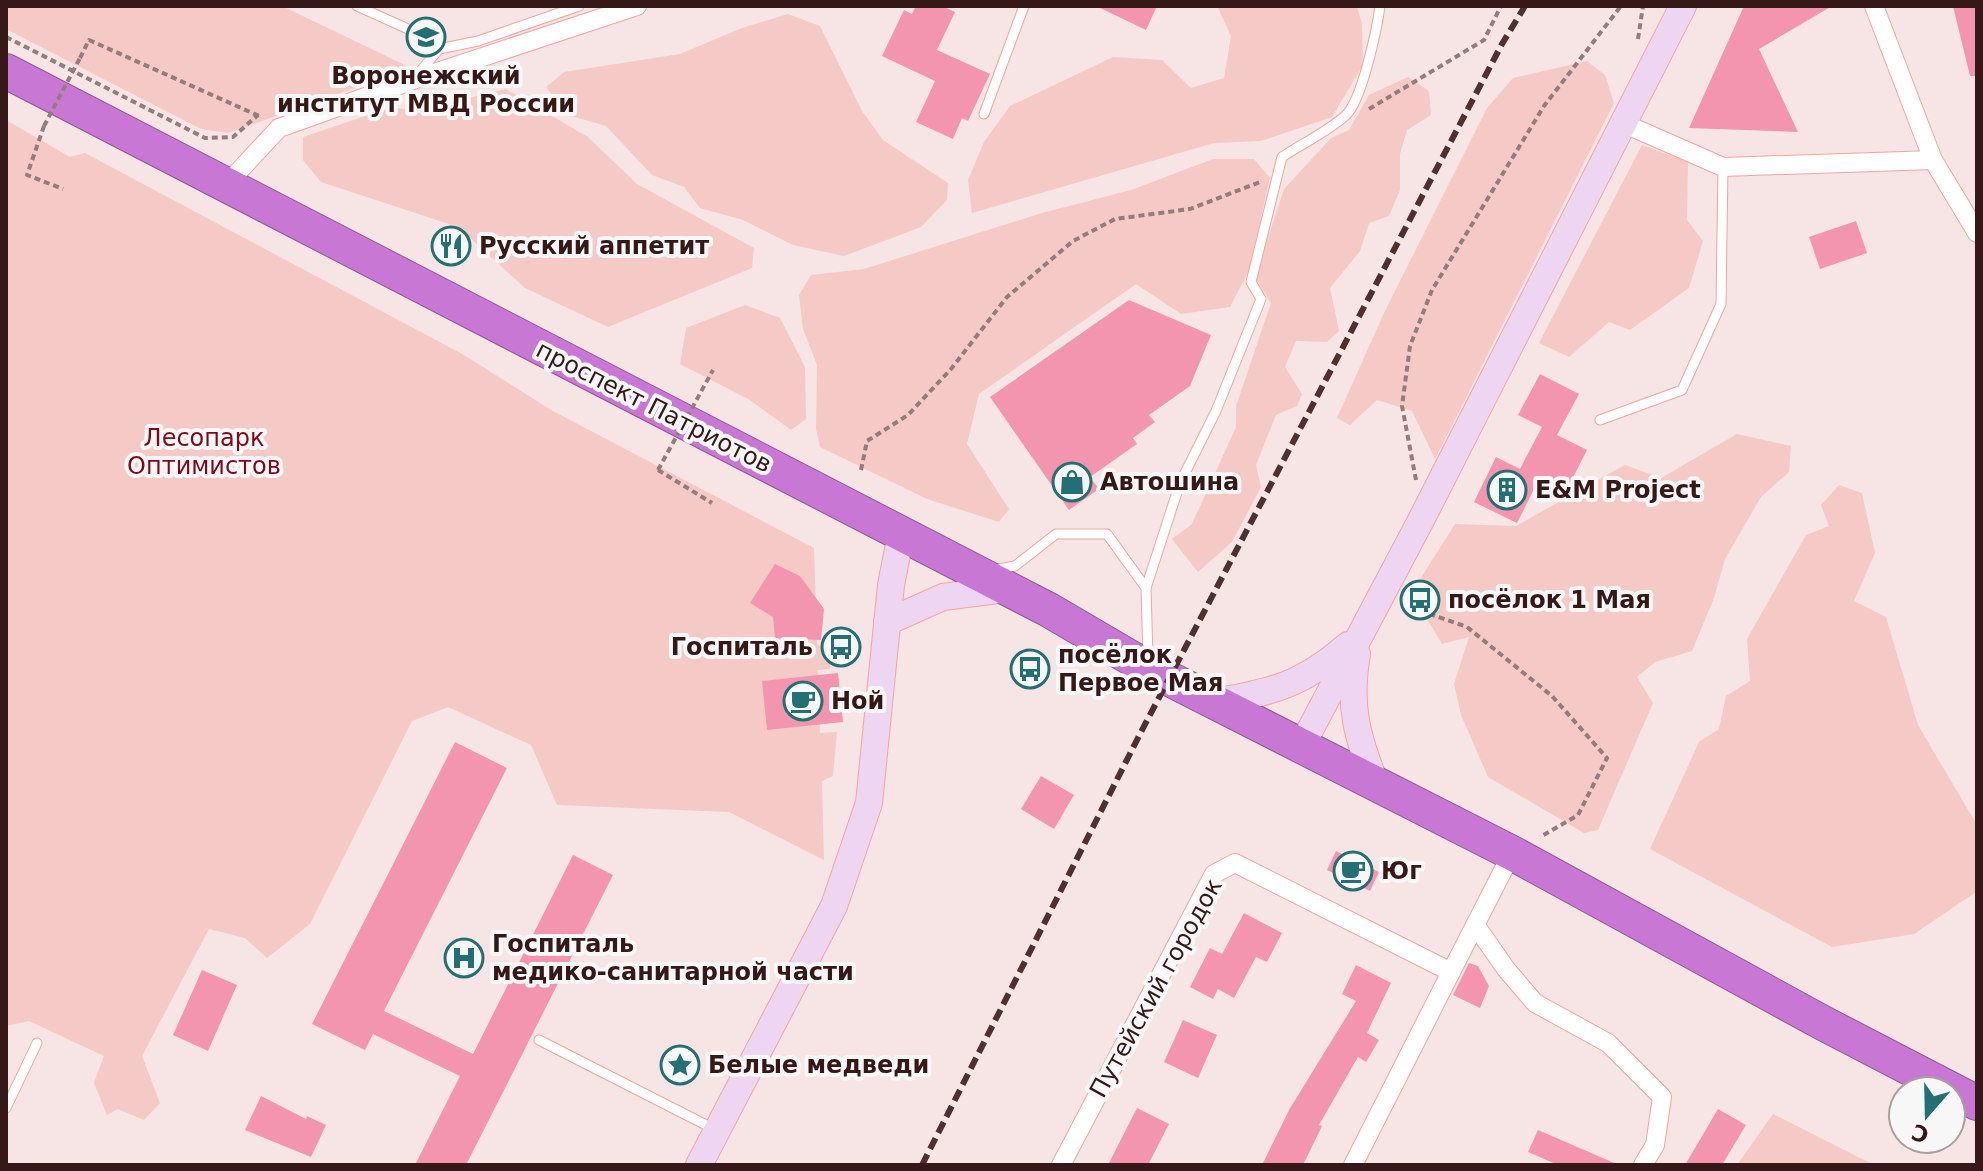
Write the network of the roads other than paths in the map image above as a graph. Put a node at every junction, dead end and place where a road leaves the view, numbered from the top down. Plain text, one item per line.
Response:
1 (357, 6) edge
2 (579, 6) edge
3 (637, 6) edge
4 (1024, 6) edge
5 (1380, 6) edge
6 (1683, 6) edge
7 (1874, 6) edge
8 (439, 49) junction
9 (6, 71) edge
10 (413, 80) junction
11 (984, 114) dead end
12 (1625, 124) junction
13 (1933, 160) junction
14 (1723, 167) junction
15 (226, 185) junction
16 (1977, 233) edge
17 (1600, 420) dead end
18 (901, 534) junction
19 (991, 581) junction
20 (1146, 588) junction
21 (887, 622) junction
22 (1360, 634) junction
23 (1148, 668) junction
24 (1214, 702) junction
25 (1301, 747) junction
26 (1376, 785) junction
27 (1512, 853) junction
28 (1476, 926) junction
29 (1451, 972) junction
30 (539, 1040) dead end
31 (37, 1043) dead end
32 (1977, 1103) edge
33 (6, 1108) edge
34 (717, 1130) junction
35 (699, 1165) edge
36 (1061, 1165) edge
37 (1353, 1165) edge
38 (1643, 1165) edge

1 - 8 lane
2 - 8 lane
3 - 10 street
4 - 11 lane
5 - 20 lane
6 - 12 street
7 - 13 street
8 - 10 lane
9 - 15 highway, проспект Патриотов
10 - 15 street
12 - 14 street
12 - 22 street
13 - 14 street
13 - 16 street
14 - 17 lane
15 - 18 highway, проспект Патриотов
18 - 19 highway, проспект Патриотов
18 - 21 street
19 - 20 lane
19 - 21 street
19 - 23 highway, проспект Патриотов
20 - 23 lane
21 - 34 street
22 - 24 street
22 - 25 street
22 - 26 street
23 - 24 highway, проспект Патриотов
24 - 25 highway, проспект Патриотов
25 - 26 highway, проспект Патриотов
26 - 27 highway, проспект Патриотов
27 - 28 street
27 - 32 highway, проспект Патриотов
28 - 29 street
28 - 38 street
29 - 36 street, Путейский городок
29 - 37 street
30 - 34 lane
31 - 33 lane
34 - 35 street

